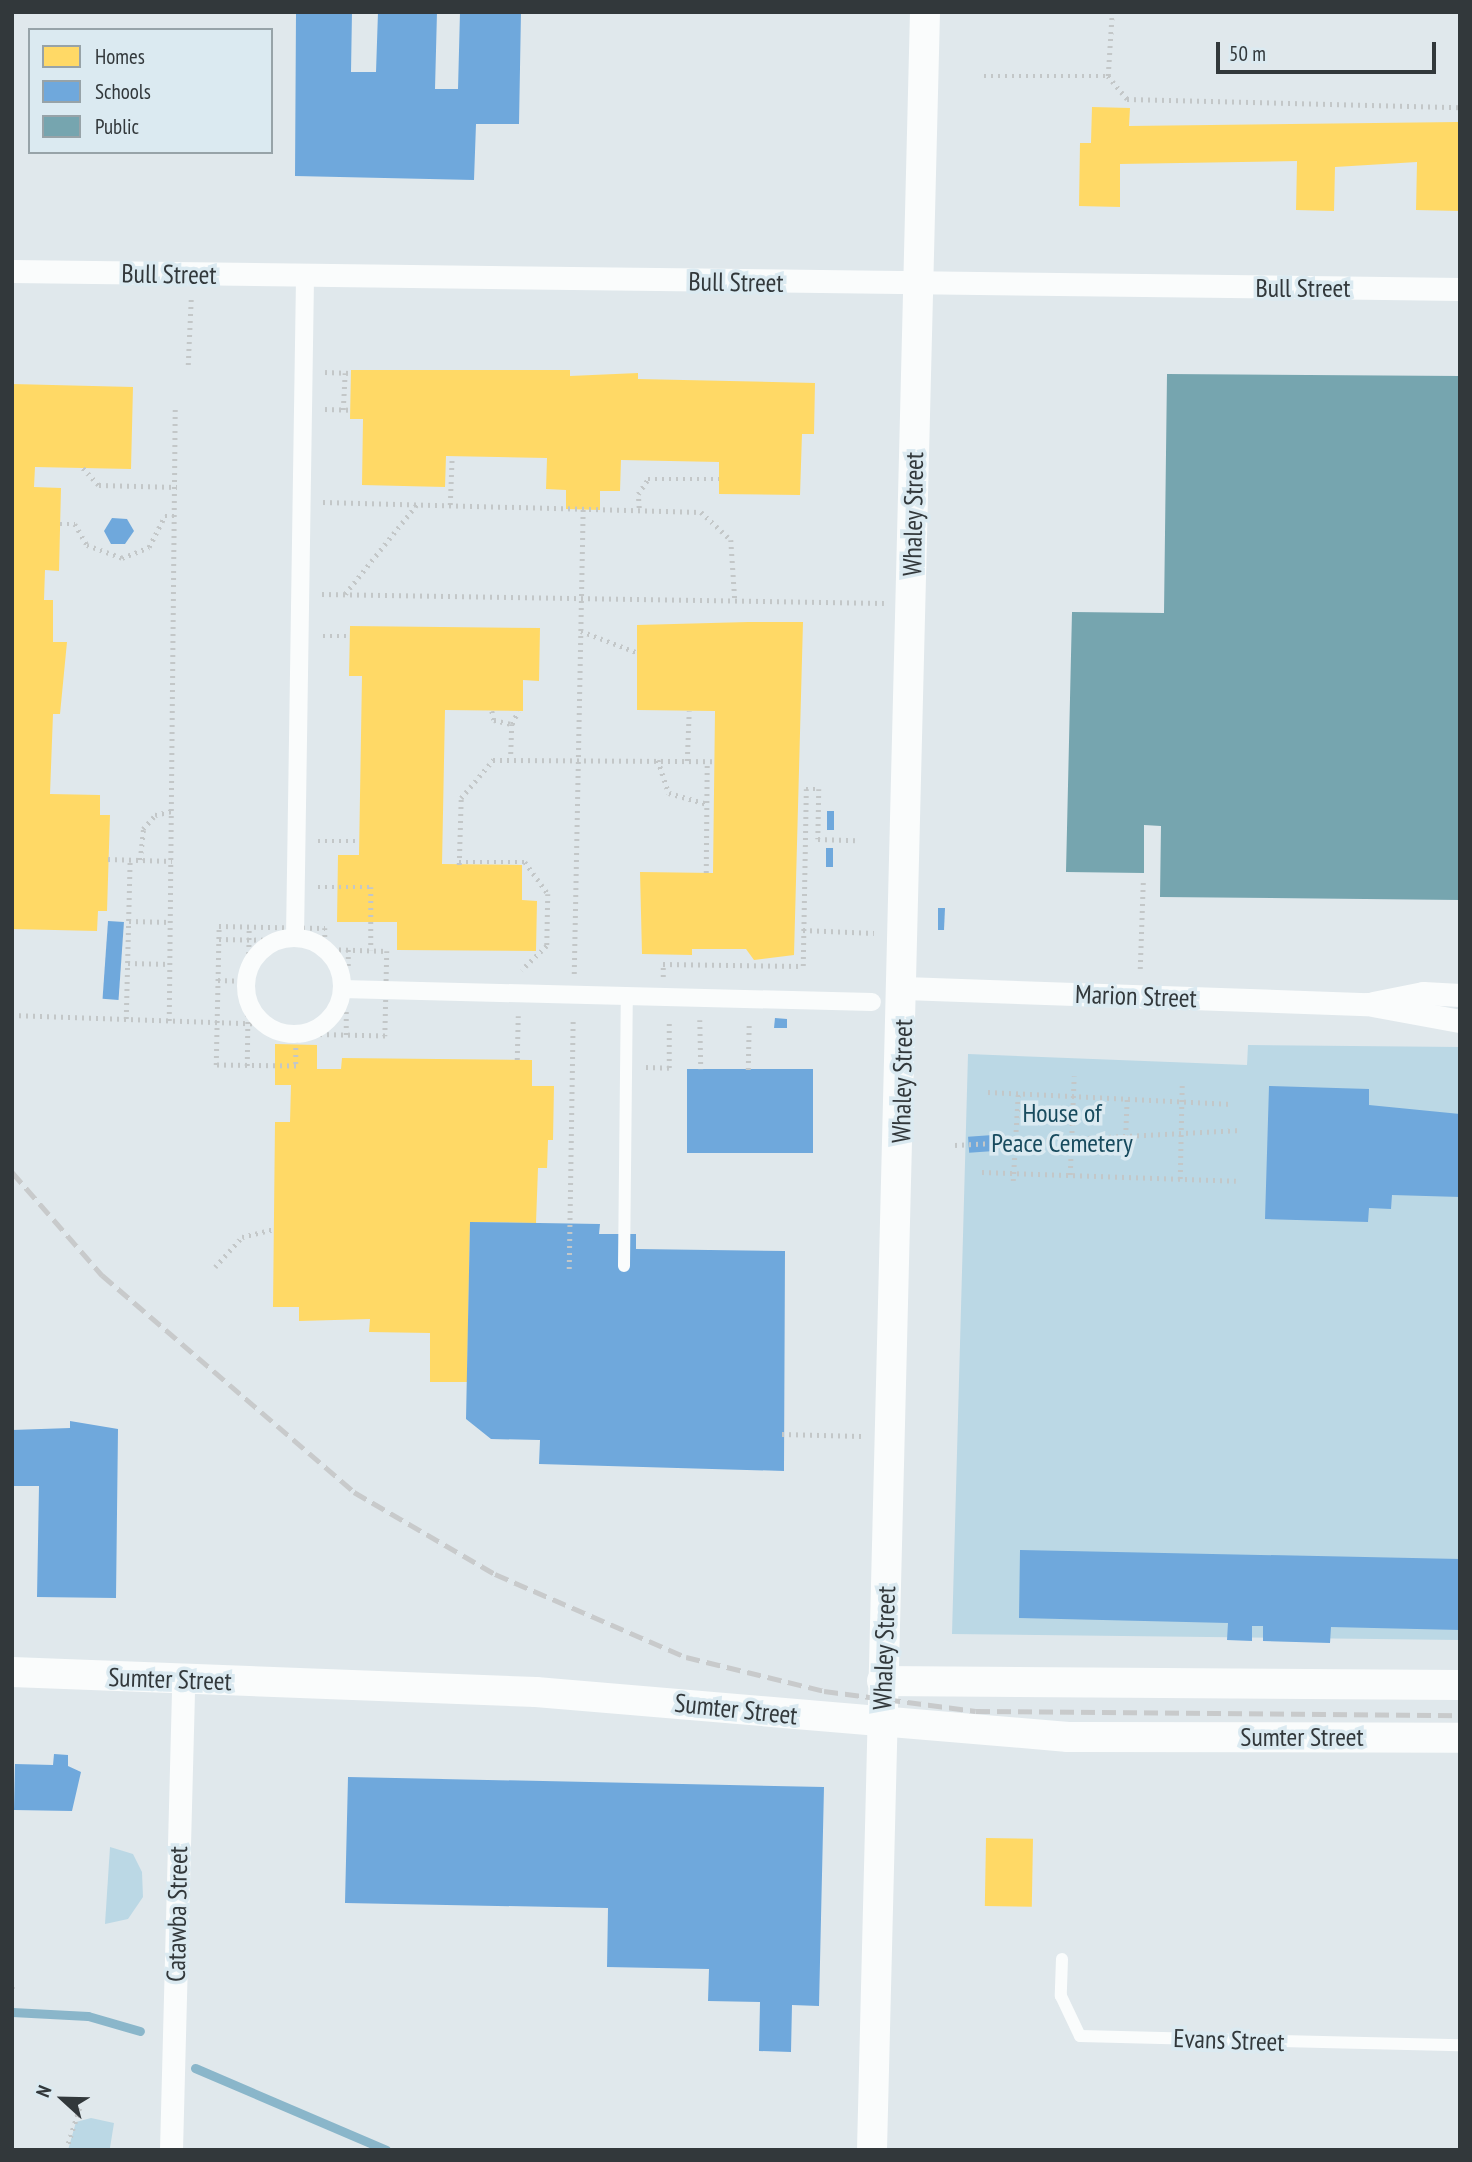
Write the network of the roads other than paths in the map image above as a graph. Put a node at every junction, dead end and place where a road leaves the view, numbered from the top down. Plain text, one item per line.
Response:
1 (925, 12) edge
2 (12, 271) edge
3 (305, 276) junction
4 (917, 285) junction
5 (1460, 289) edge
6 (290, 935) junction
7 (904, 988) junction
8 (342, 989) junction
9 (1460, 995) edge
10 (627, 996) junction
11 (872, 1002) dead end
12 (1367, 1004) junction
13 (1460, 1021) edge
14 (624, 1266) dead end
15 (12, 1672) edge
16 (183, 1679) junction
17 (882, 1681) junction
18 (1460, 1685) edge
19 (881, 1726) junction
20 (1460, 1738) edge
21 (1062, 1959) dead end
22 (1460, 2045) edge
23 (171, 2150) edge
24 (872, 2150) edge

1 - 4 street, Whaley Street
2 - 3 street, Bull Street
3 - 4 street, Bull Street
3 - 6 street
4 - 5 street, Bull Street
4 - 7 street, Whaley Street
6 - 8 street
6 - 8 street
7 - 12 street, Marion Street
7 - 17 street, Whaley Street
8 - 10 street
9 - 12 street, Marion Street
10 - 11 street
10 - 14 lane
12 - 13 street, Marion Street
15 - 16 street, Sumter Street
16 - 19 street, Sumter Street
16 - 23 street, Catawba Street
17 - 18 street, Sumter Street
17 - 19 street, Whaley Street
19 - 20 street, Sumter Street
19 - 24 street, Whaley Street
21 - 22 lane, Evans Street

